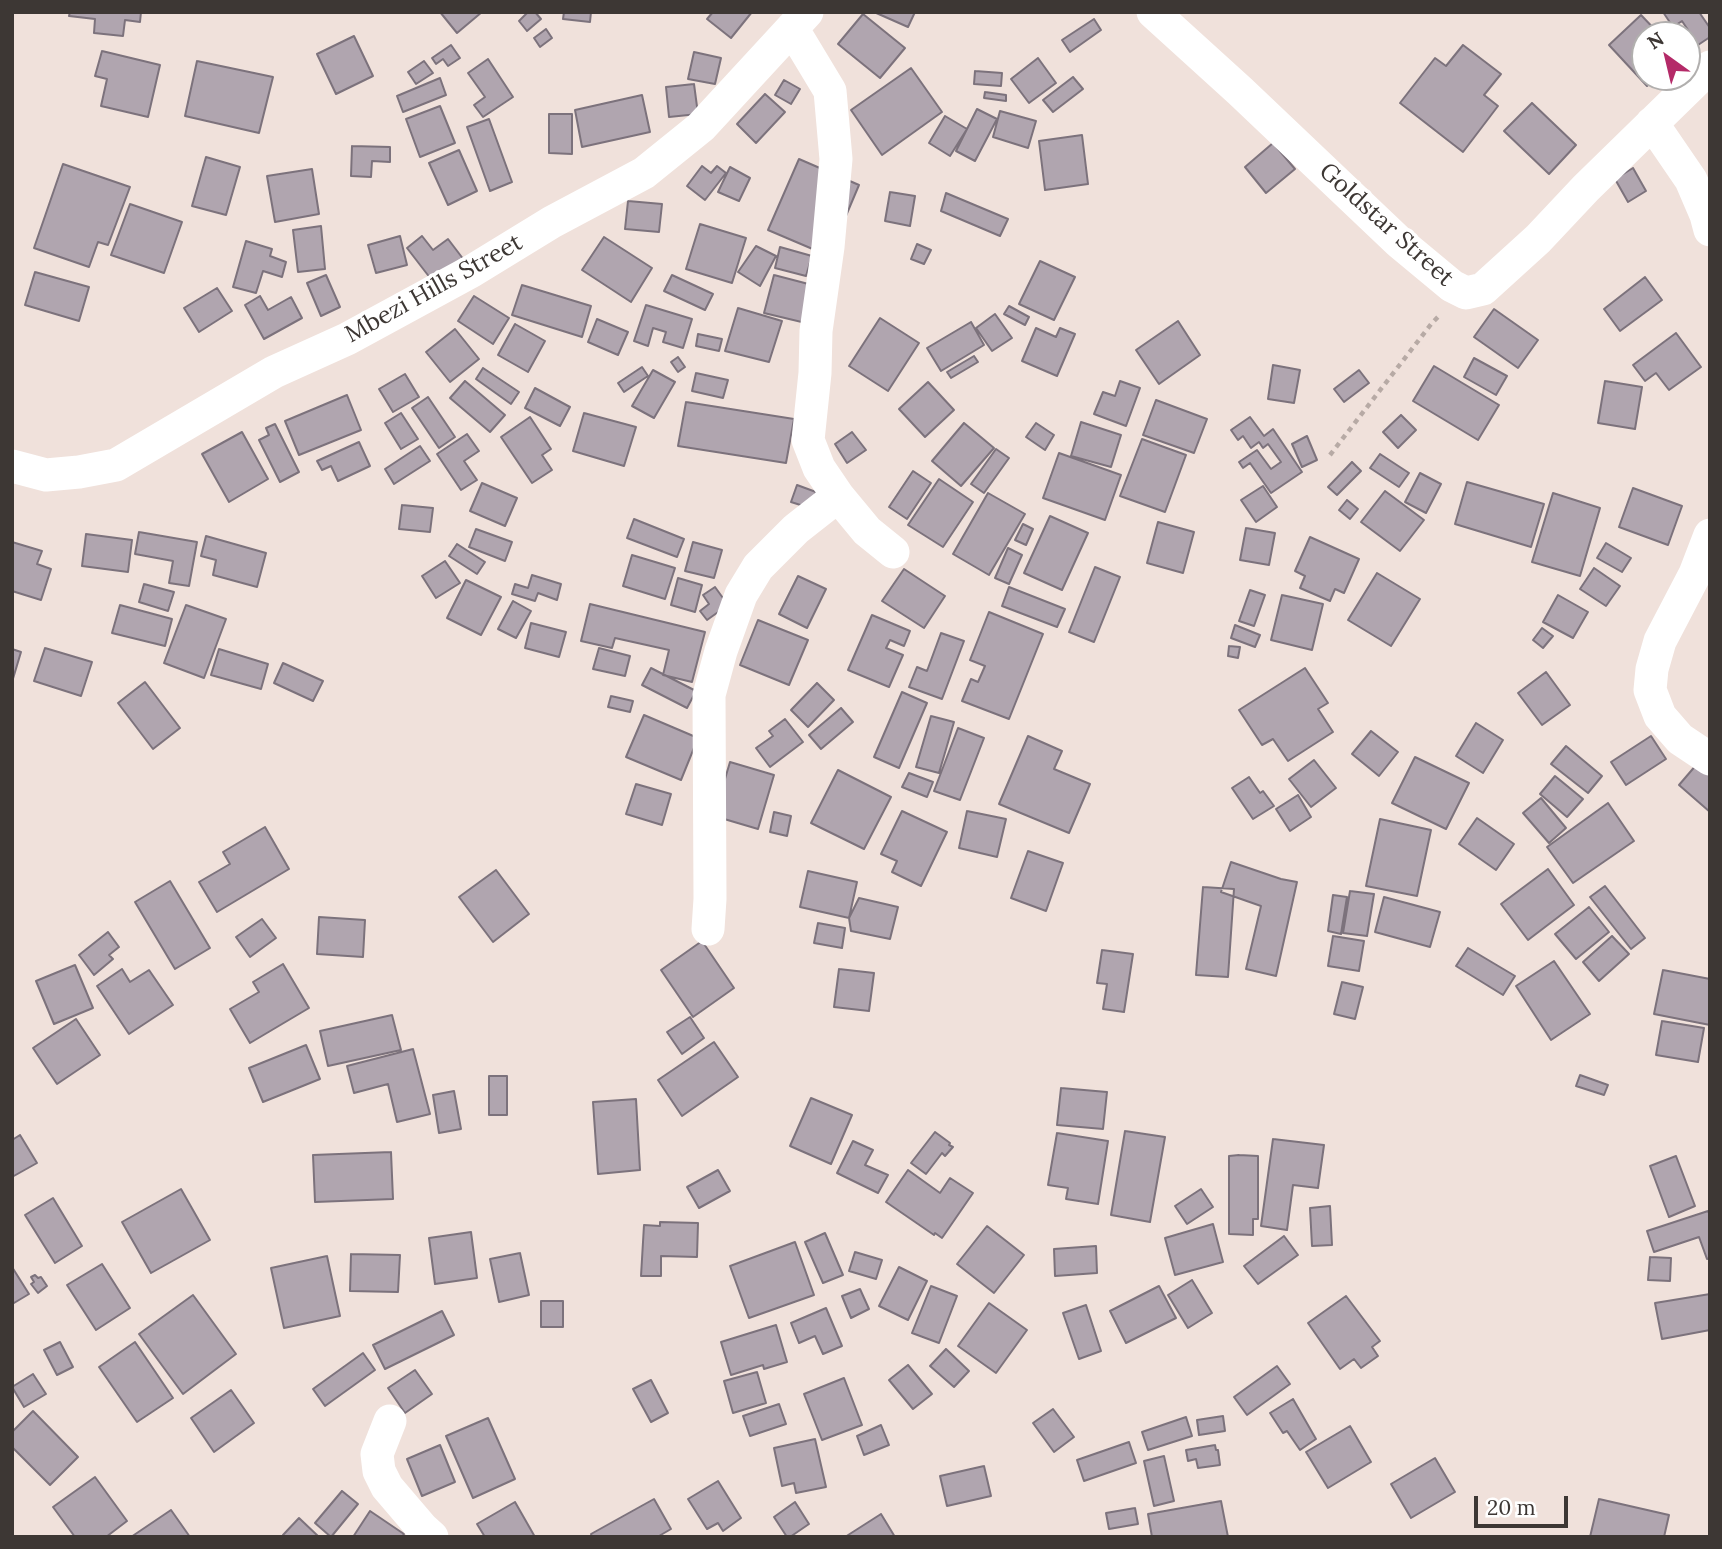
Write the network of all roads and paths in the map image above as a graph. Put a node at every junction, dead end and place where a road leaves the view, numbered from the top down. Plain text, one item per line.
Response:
1 (1153, 12) edge
2 (800, 20) edge
3 (1710, 67) edge
4 (1652, 123) junction
5 (1710, 230) edge
6 (1466, 293) junction
7 (1330, 455) dead end
8 (12, 466) edge
9 (838, 496) junction
10 (1710, 535) edge
11 (893, 552) dead end
12 (1710, 759) edge
13 (708, 929) dead end
14 (390, 1421) dead end
15 (432, 1537) edge

1 - 6 street, Goldstar Street
2 - 8 street, Mbezi Hills Street
2 - 9 street
3 - 4 street, Goldstar Street
4 - 5 street
4 - 6 street, Goldstar Street
6 - 7 path
9 - 11 street
9 - 13 street
10 - 12 street
14 - 15 street

